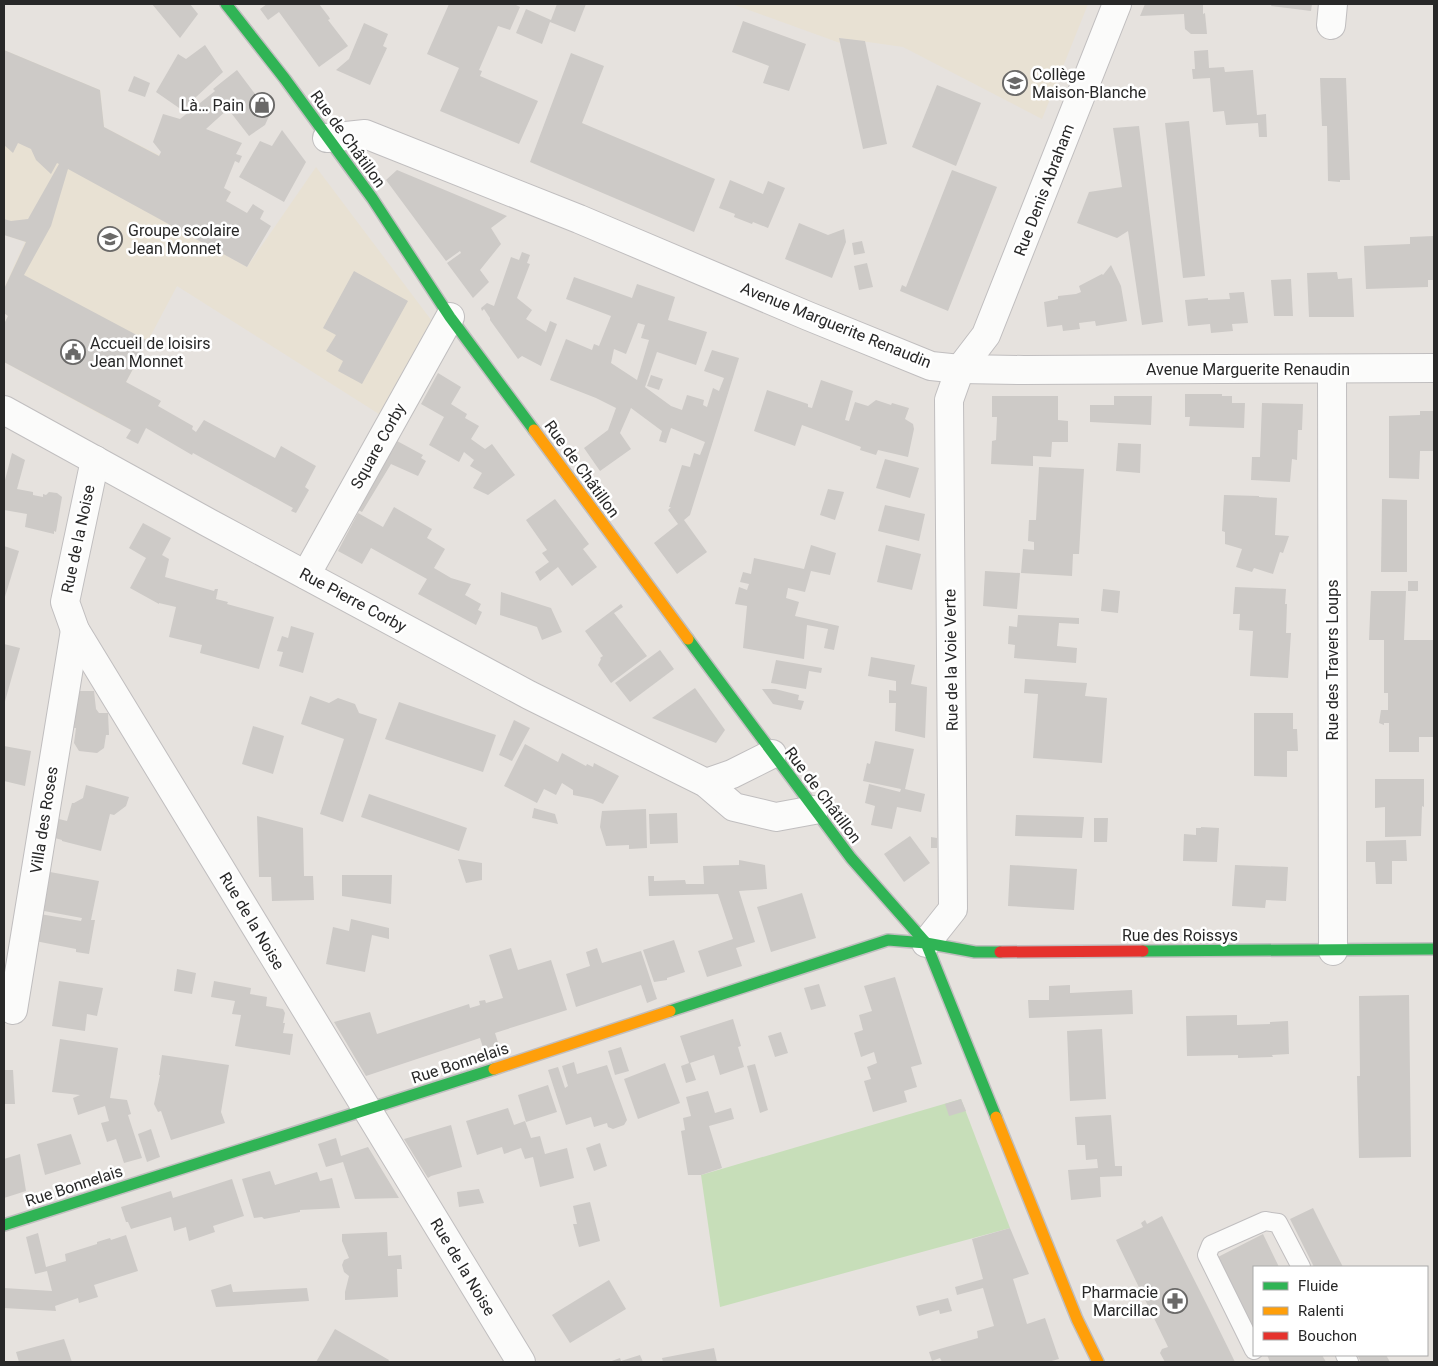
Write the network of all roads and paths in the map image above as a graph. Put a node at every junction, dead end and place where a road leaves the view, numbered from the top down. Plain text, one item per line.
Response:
1 (226, 4) edge
2 (1117, 4) edge
3 (327, 138) junction
4 (450, 317) junction
5 (1434, 368) edge
6 (960, 369) junction
7 (1332, 369) junction
8 (4, 410) edge
9 (96, 460) junction
10 (306, 575) junction
11 (75, 630) junction
12 (772, 754) junction
13 (706, 783) junction
14 (814, 810) junction
15 (926, 943) junction
16 (1434, 950) edge
17 (1333, 951) junction
18 (13, 1010) dead end
19 (367, 1110) junction
20 (4, 1225) edge
21 (1300, 1266) edge
22 (1253, 1348) edge
23 (521, 1362) edge
24 (1098, 1362) edge

1 - 3 main road, Rue de Châtillon
2 - 6 street, Rue Denis Abraham
3 - 4 main road, Rue de Châtillon
3 - 6 street, Avenue Marguerite Renaudin
4 - 10 street, Square Corby
4 - 12 main road, Rue de Châtillon
5 - 7 street, Avenue Marguerite Renaudin
6 - 7 street, Avenue Marguerite Renaudin
6 - 15 street, Rue de la Voie Verte
7 - 17 street, Rue des Travers Loups
8 - 9 street, Rue Pierre Corby
9 - 10 street, Rue Pierre Corby
9 - 11 street, Rue de la Noise
10 - 13 street, Rue Pierre Corby
11 - 18 street, Villa des Roses
11 - 19 street, Rue de la Noise
12 - 13 street
12 - 14 main road, Rue de Châtillon
13 - 14 street, Rue Pierre Corby
14 - 15 main road, Rue de Châtillon
15 - 17 main road, Rue des Roissys
15 - 19 main road, Rue Bonnelais
15 - 24 main road, Rue de Châtillon
16 - 17 main road, Rue des Roissys
19 - 20 main road, Rue Bonnelais
19 - 23 street, Rue de la Noise
21 - 22 lane

